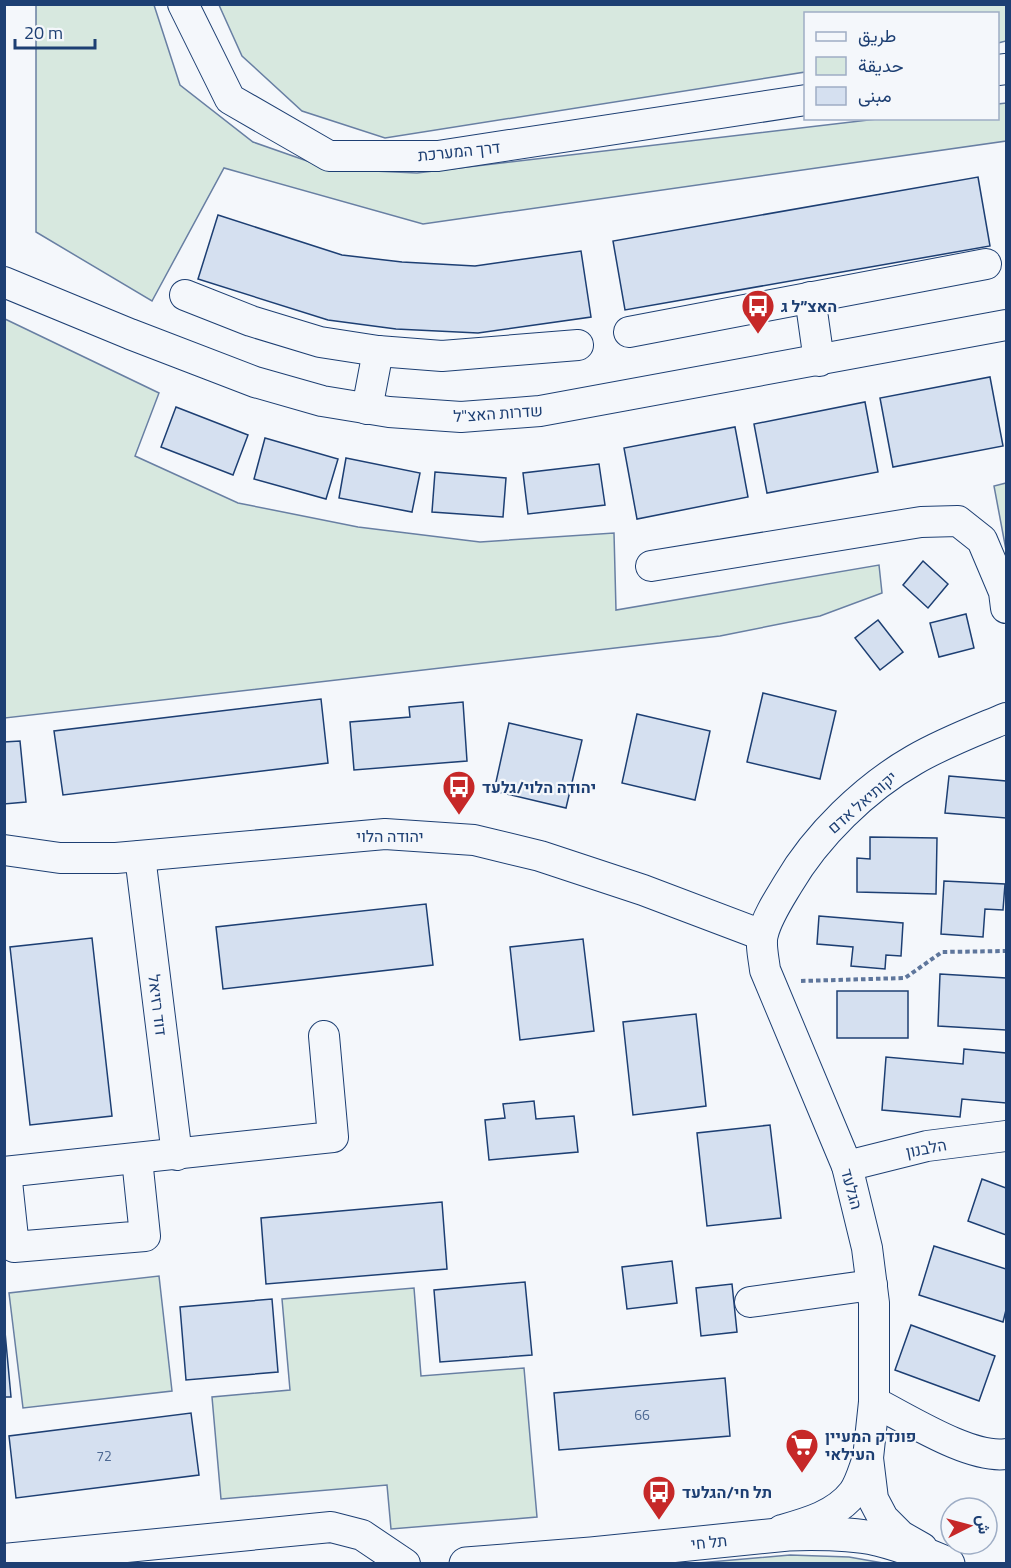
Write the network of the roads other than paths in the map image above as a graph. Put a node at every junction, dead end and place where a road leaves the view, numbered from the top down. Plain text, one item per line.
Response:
1 (183, 4) edge
2 (804, 100) edge
3 (986, 264) dead end
4 (4, 282) edge
5 (185, 294) dead end
6 (810, 297) junction
7 (1006, 325) edge
8 (629, 332) dead end
9 (578, 345) dead end
10 (378, 351) junction
11 (819, 361) junction
12 (367, 409) junction
13 (651, 566) dead end
14 (1006, 608) edge
15 (1006, 718) edge
16 (4, 850) edge
17 (140, 856) junction
18 (762, 935) junction
19 (324, 1036) dead end
20 (1006, 1136) edge
21 (177, 1155) junction
22 (136, 1159) junction
23 (847, 1166) junction
24 (5, 1172) edge
25 (872, 1285) junction
26 (750, 1302) dead end
27 (874, 1402) junction
28 (1006, 1454) edge
29 (868, 1458) junction
30 (758, 1537) junction
31 (591, 1554) junction
32 (4, 1559) edge
33 (405, 1563) edge
34 (466, 1563) edge
35 (552, 1563) edge
36 (948, 1563) edge

1 - 2 street, דרך המערכת
3 - 6 street
4 - 12 street, שדרות האצ"ל
5 - 10 street
6 - 8 street
6 - 11 street
7 - 11 street, שדרות האצ"ל
9 - 10 street
10 - 12 street
11 - 12 street, שדרות האצ"ל
13 - 14 street
15 - 18 street, יקותיאל אדם
16 - 17 street, יהודה הלוי
17 - 18 street, יהודה הלוי
17 - 21 street, דוד רזיאל
18 - 23 street, הגלעד
19 - 21 street
20 - 23 street, הלבנון
21 - 22 street
22 - 24 street
22 - 24 street
23 - 25 street, הגלעד
25 - 26 street
25 - 27 street, הגלעד
27 - 28 street
27 - 29 street, הגלעד
29 - 30 street
29 - 36 street
30 - 31 highway, תל חי
30 - 36 highway, תל חי
31 - 34 highway, תל חי
31 - 35 highway
32 - 33 street

